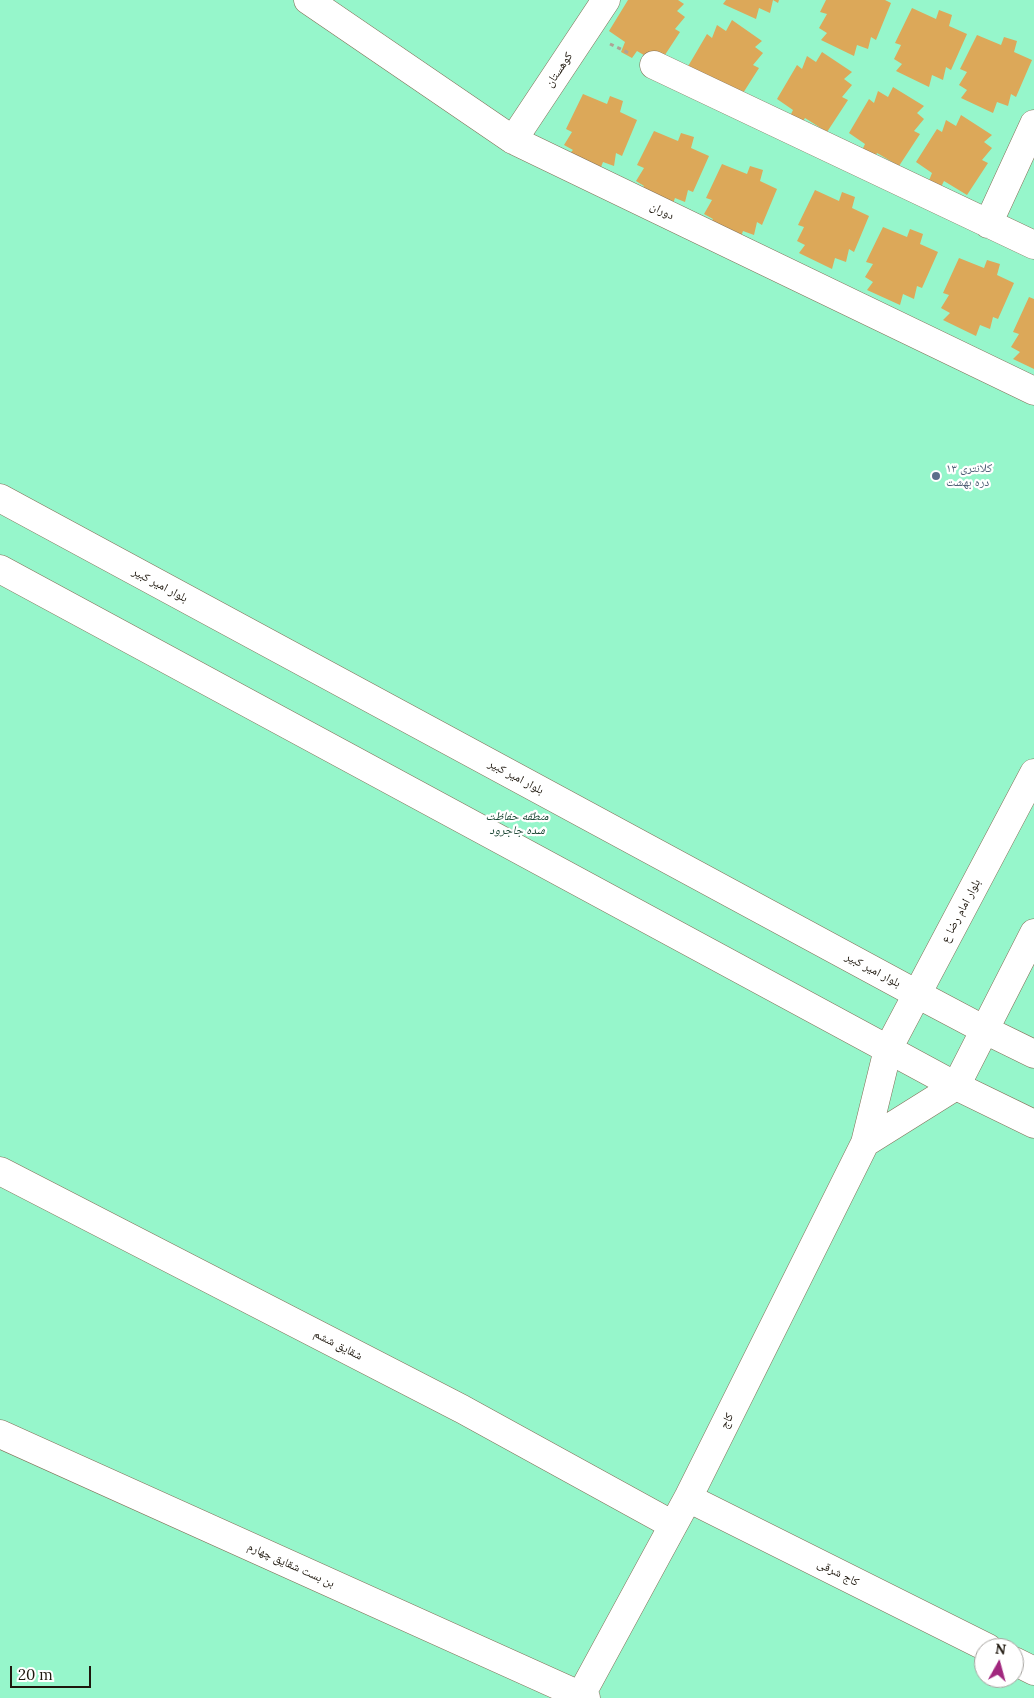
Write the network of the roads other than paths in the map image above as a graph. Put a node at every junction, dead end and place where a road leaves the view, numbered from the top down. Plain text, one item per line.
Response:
1 (308, 0) edge
2 (606, 0) edge
3 (654, 65) road end
4 (1034, 124) edge
5 (513, 140) junction
6 (988, 224) junction
7 (1034, 245) edge
8 (1034, 391) edge
9 (0, 498) edge
10 (0, 569) edge
11 (1034, 772) edge
12 (1034, 933) edge
13 (917, 994) junction
14 (985, 1030) junction
15 (888, 1049) junction
16 (1034, 1054) edge
17 (956, 1086) junction
18 (1034, 1124) edge
19 (866, 1143) junction
20 (0, 1171) edge
21 (0, 1434) edge
22 (688, 1498) junction
23 (673, 1525) junction
24 (974, 1641) edge
25 (584, 1697) edge

1 - 5 street, دوران
2 - 5 street, کوهستان
3 - 6 street
4 - 6 street
5 - 8 street, دوران
6 - 7 street
9 - 13 street, بلوار امیر کبیر
10 - 15 street
11 - 13 street, بلوار امام رضا ع
12 - 14 street
13 - 14 street, بلوار امیر کبیر
13 - 15 street, بلوار امام رضا ع
14 - 16 street, بلوار امیر کبیر
14 - 17 street
15 - 17 street
15 - 19 street, کاج
17 - 18 street
17 - 19 street
19 - 22 street, کاج
20 - 23 street, شقایق ششم
21 - 25 street, بن بست شقایق چهارم
22 - 23 street, کاج
22 - 24 street, کاج شرقی
23 - 25 street, کاج

